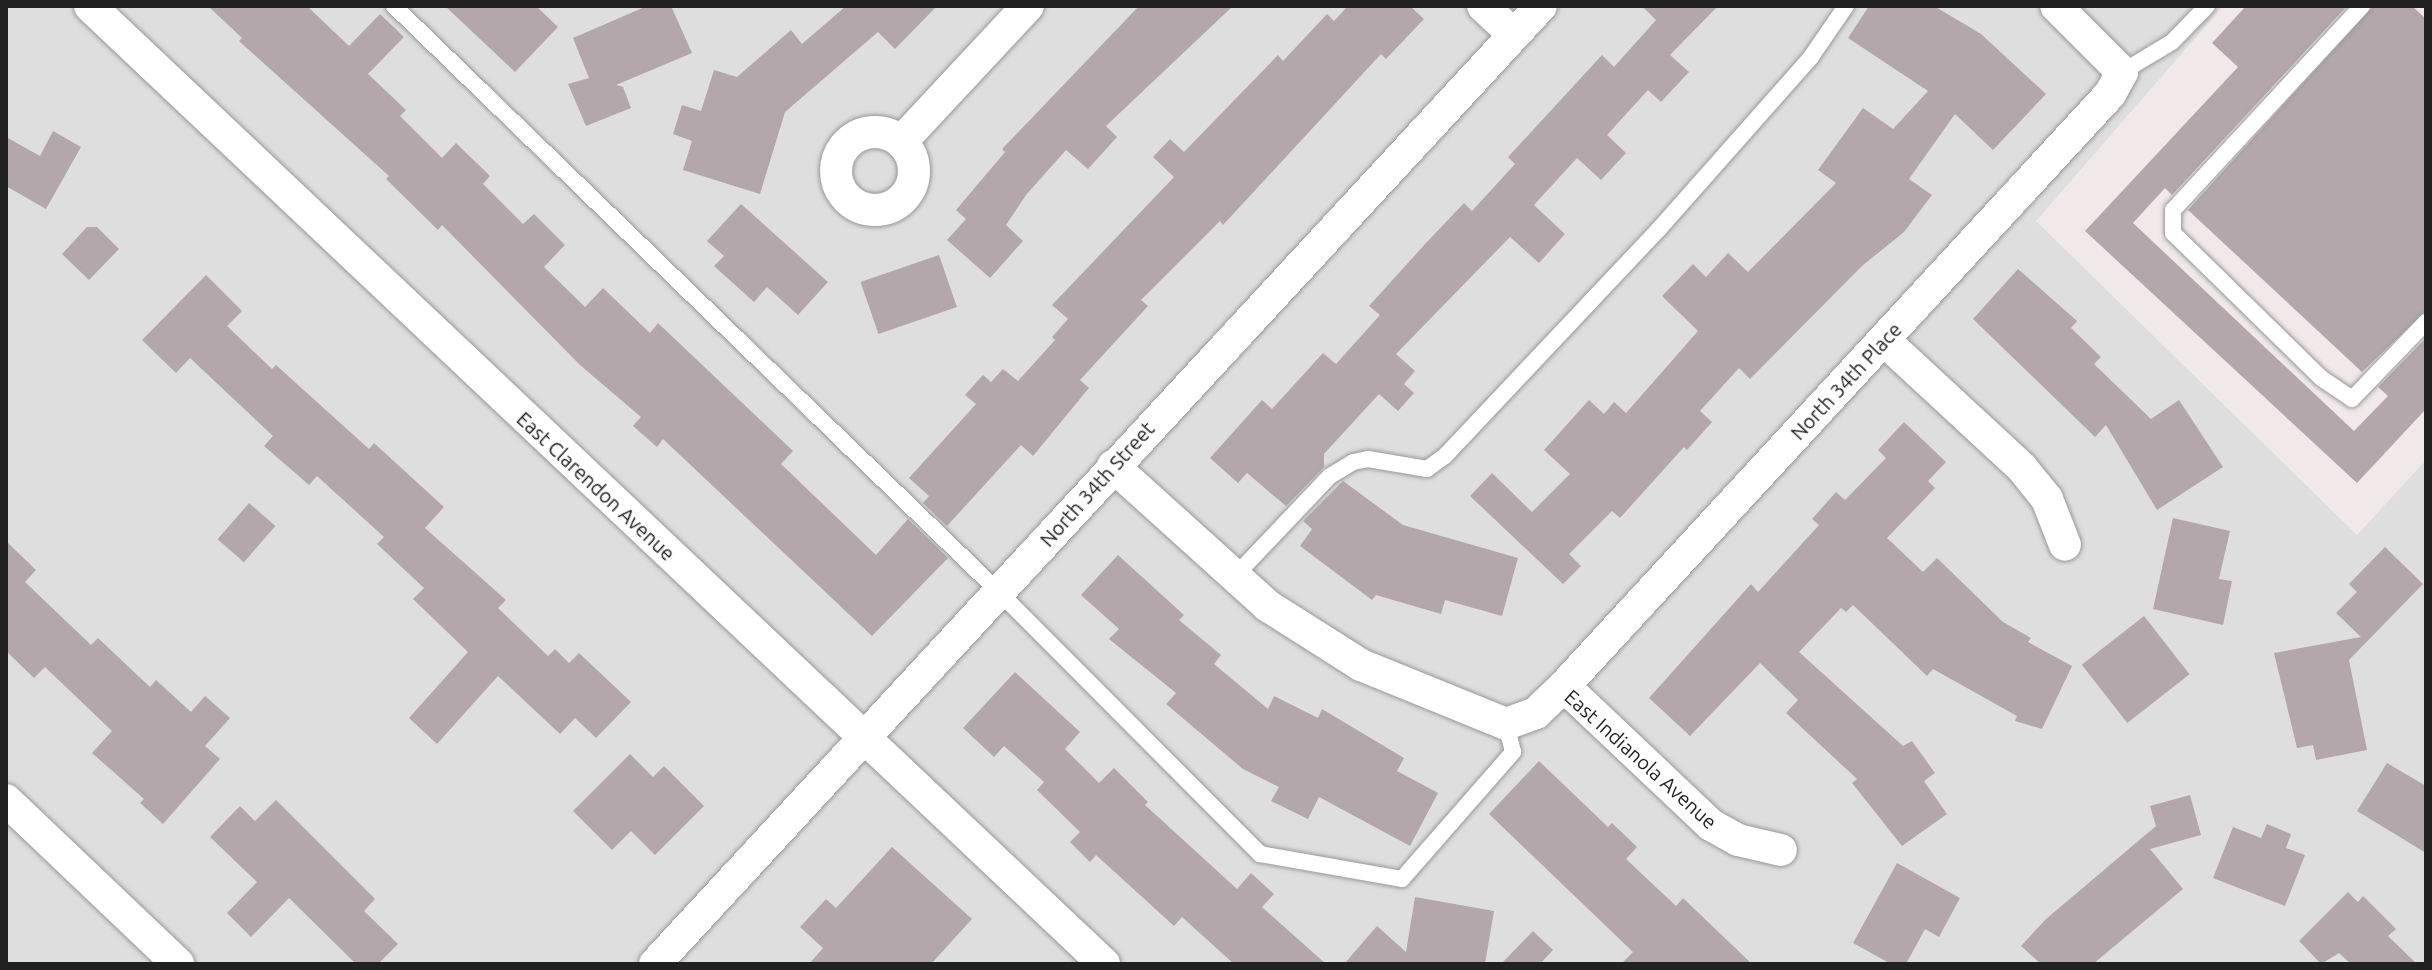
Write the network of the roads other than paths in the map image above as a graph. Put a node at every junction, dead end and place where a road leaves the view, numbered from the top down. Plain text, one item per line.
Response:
1 (90, 6) edge
2 (394, 6) edge
3 (1028, 6) edge
4 (1483, 6) edge
5 (1541, 6) edge
6 (1846, 6) edge
7 (2056, 6) edge
8 (2207, 6) edge
9 (2362, 6) edge
10 (1514, 35) junction
11 (2122, 72) junction
12 (901, 142) dead end
13 (2426, 322) edge
14 (1885, 341) junction
15 (1113, 466) junction
16 (2065, 545) dead end
17 (1234, 577) junction
18 (999, 592) junction
19 (1564, 686) junction
20 (1506, 724) junction
21 (863, 738) junction
22 (6, 800) edge
23 (1781, 850) dead end
24 (178, 964) edge
25 (655, 964) edge
26 (1104, 964) edge

1 - 21 street, East Clarendon Avenue
2 - 18 lane
3 - 12 street
4 - 10 street
5 - 10 street, North 34th Street
6 - 17 lane
7 - 11 street
8 - 11 lane
9 - 13 lane
10 - 15 street, North 34th Street
11 - 14 street, North 34th Place
14 - 16 street
14 - 19 street, North 34th Place
15 - 17 street
15 - 18 street, North 34th Street
17 - 20 street
18 - 20 lane
18 - 21 street, North 34th Street
19 - 20 street, East Indianola Avenue
19 - 23 street, East Indianola Avenue
21 - 25 street, North 34th Street
21 - 26 street, East Clarendon Avenue
22 - 24 street

